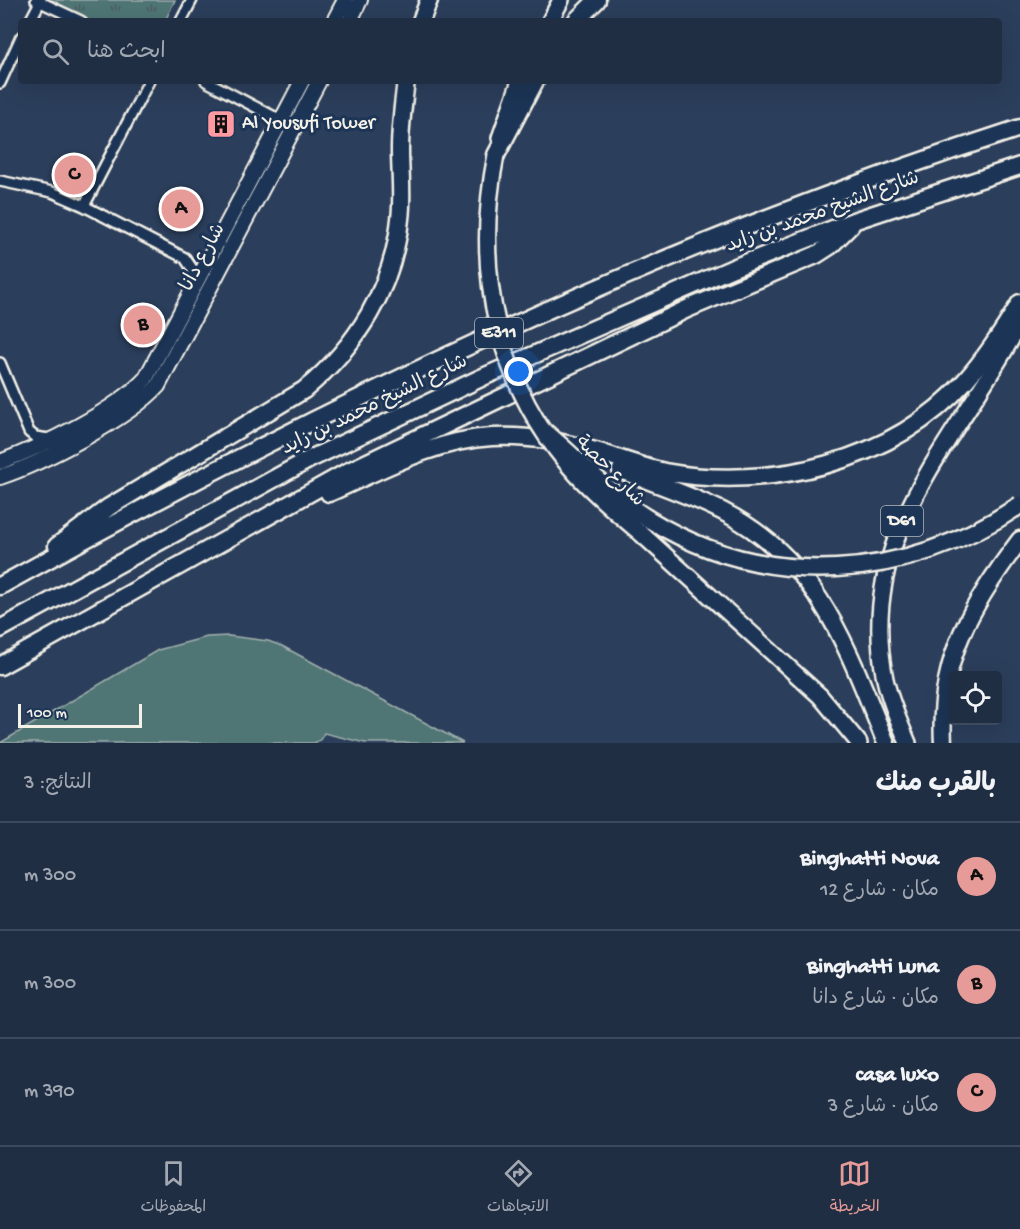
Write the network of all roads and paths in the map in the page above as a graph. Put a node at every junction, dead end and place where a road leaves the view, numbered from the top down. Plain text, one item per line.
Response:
1 (192, 0) edge
2 (345, 0) edge
3 (360, 0) edge
4 (561, 0) edge
5 (597, 0) edge
6 (39, 1) edge
7 (31, 18) edge
8 (75, 18) edge
9 (183, 18) edge
10 (336, 18) edge
11 (351, 18) edge
12 (552, 18) edge
13 (579, 18) edge
14 (18, 44) edge
15 (0, 83) edge
16 (147, 84) edge
17 (212, 84) edge
18 (300, 84) edge
19 (317, 84) edge
20 (406, 84) edge
21 (519, 84) edge
22 (533, 84) edge
23 (282, 120) junction
24 (294, 128) junction
25 (1020, 128) edge
26 (496, 154) junction
27 (1020, 166) edge
28 (0, 181) edge
29 (84, 206) junction
30 (856, 220) junction
31 (211, 255) junction
32 (185, 258) junction
33 (199, 279) junction
34 (1020, 303) edge
35 (1020, 323) edge
36 (0, 363) edge
37 (25, 426) junction
38 (545, 432) junction
39 (49, 439) junction
40 (565, 446) junction
41 (21, 455) junction
42 (0, 462) edge
43 (0, 477) edge
44 (1020, 505) edge
45 (257, 524) junction
46 (1020, 540) edge
47 (21, 574) junction
48 (0, 586) edge
49 (0, 629) edge
50 (0, 666) edge
51 (859, 743) edge
52 (886, 743) edge
53 (908, 743) edge
54 (943, 743) edge

1 - 9 street
2 - 10 street
3 - 11 street
4 - 12 main road
5 - 13 highway
6 - 7 street
6 - 8 street
14 - 15 street
16 - 29 street
17 - 23 street
18 - 23 street, شارع دانا
19 - 24 street, شارع دانا
20 - 47 highway
21 - 26 main road, شارع حصة
22 - 26 highway
23 - 24 street
23 - 31 street, شارع دانا
24 - 43 street, شارع دانا
25 - 47 highway, شارع الشيخ محمد بن زايد / E311
26 - 38 main road, شارع حصة, bridge
27 - 30 highway, شارع الشيخ محمد بن زايد / E311
28 - 29 street
29 - 32 street
30 - 45 highway
30 - 49 highway, شارع الشيخ محمد بن زايد / E311
31 - 32 street
31 - 33 street, شارع دانا
32 - 33 street
33 - 39 street, شارع دانا
34 - 40 highway
35 - 53 main road, D61
36 - 37 street
37 - 39 street
37 - 41 street
38 - 44 highway, bridge
38 - 51 main road, شارع حصة, bridge
39 - 41 street, شارع دانا
40 - 45 highway
40 - 52 highway
41 - 42 street, شارع دانا
45 - 50 highway
46 - 54 highway
47 - 48 highway, شارع الشيخ محمد بن زايد / E311

